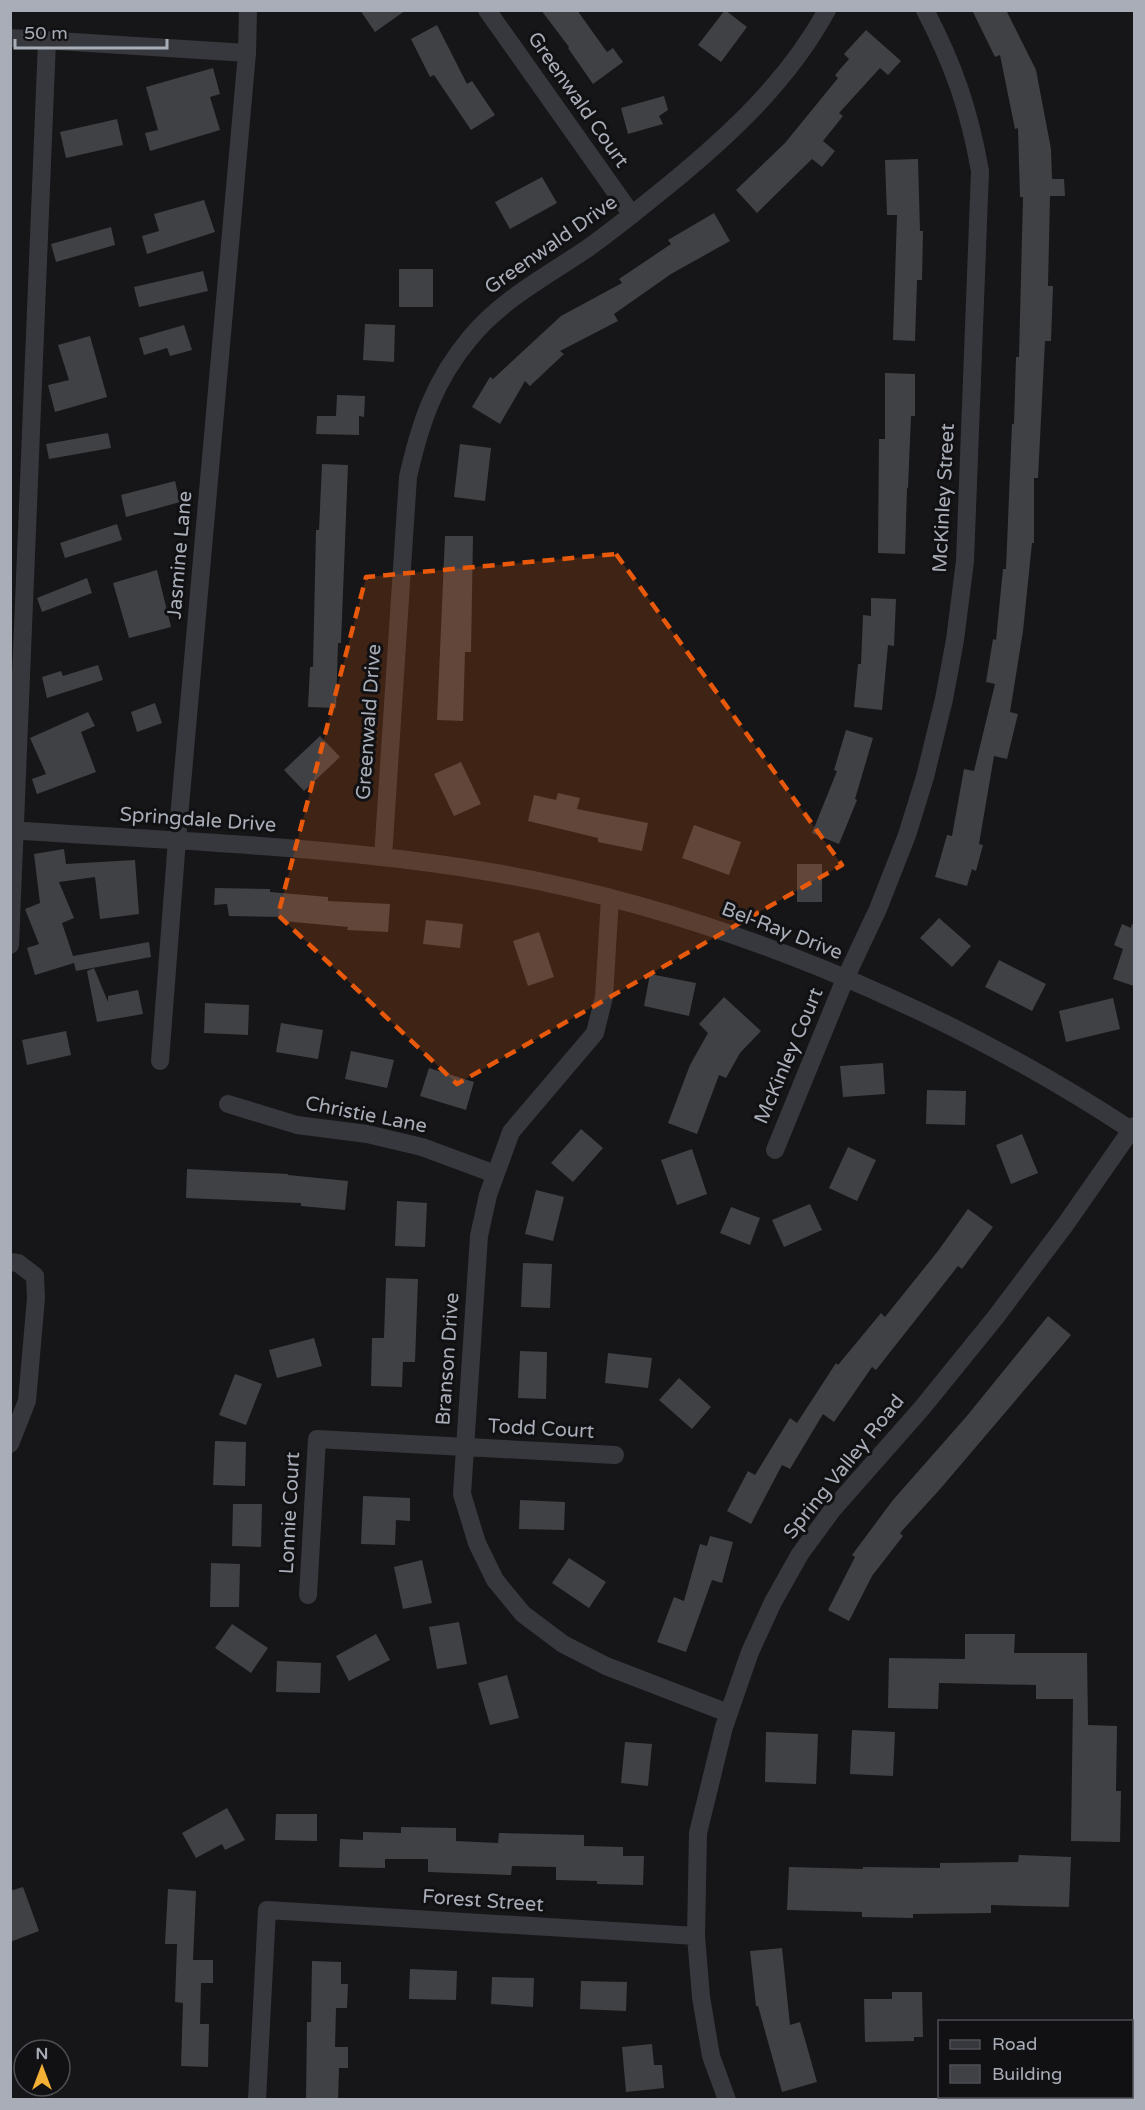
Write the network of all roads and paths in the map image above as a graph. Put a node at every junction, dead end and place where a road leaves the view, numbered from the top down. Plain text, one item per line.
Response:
1 (248, 10) edge
2 (487, 10) edge
3 (827, 10) edge
4 (925, 10) edge
5 (10, 38) edge
6 (47, 41) junction
7 (247, 53) junction
8 (632, 215) junction
9 (13, 830) edge
10 (177, 840) junction
11 (382, 857) junction
12 (610, 898) junction
13 (10, 945) edge
14 (846, 979) junction
15 (160, 1061) dead end
16 (228, 1104) dead end
17 (1134, 1130) edge
18 (775, 1150) dead end
19 (495, 1174) junction
20 (10, 1262) edge
21 (10, 1444) edge
22 (465, 1448) junction
23 (615, 1455) dead end
24 (308, 1595) dead end
25 (728, 1713) junction
26 (696, 1936) junction
27 (257, 2100) edge
28 (727, 2100) edge

1 - 7 street, Jasmine Lane
2 - 8 street, Greenwald Court
3 - 8 street, Greenwald Drive
4 - 14 street, McKinley Street
5 - 6 street
6 - 7 street
6 - 9 street
7 - 10 street, Jasmine Lane
8 - 11 street, Greenwald Drive
9 - 10 street, Springdale Drive
9 - 13 street
10 - 11 street, Springdale Drive
10 - 15 street, Jasmine Lane
11 - 12 street, Bel-Ray Drive
12 - 14 street, Bel-Ray Drive
12 - 19 street, Branson Drive
14 - 17 street, Bel-Ray Drive
14 - 18 street, McKinley Court
16 - 19 street, Christie Lane
17 - 25 street, Spring Valley Road
19 - 22 street, Branson Drive
20 - 21 street
22 - 23 street, Todd Court
22 - 24 street, Lonnie Court
22 - 25 street, Branson Drive
25 - 26 street, Spring Valley Road
26 - 27 street, Forest Street
26 - 28 street, Spring Valley Road

